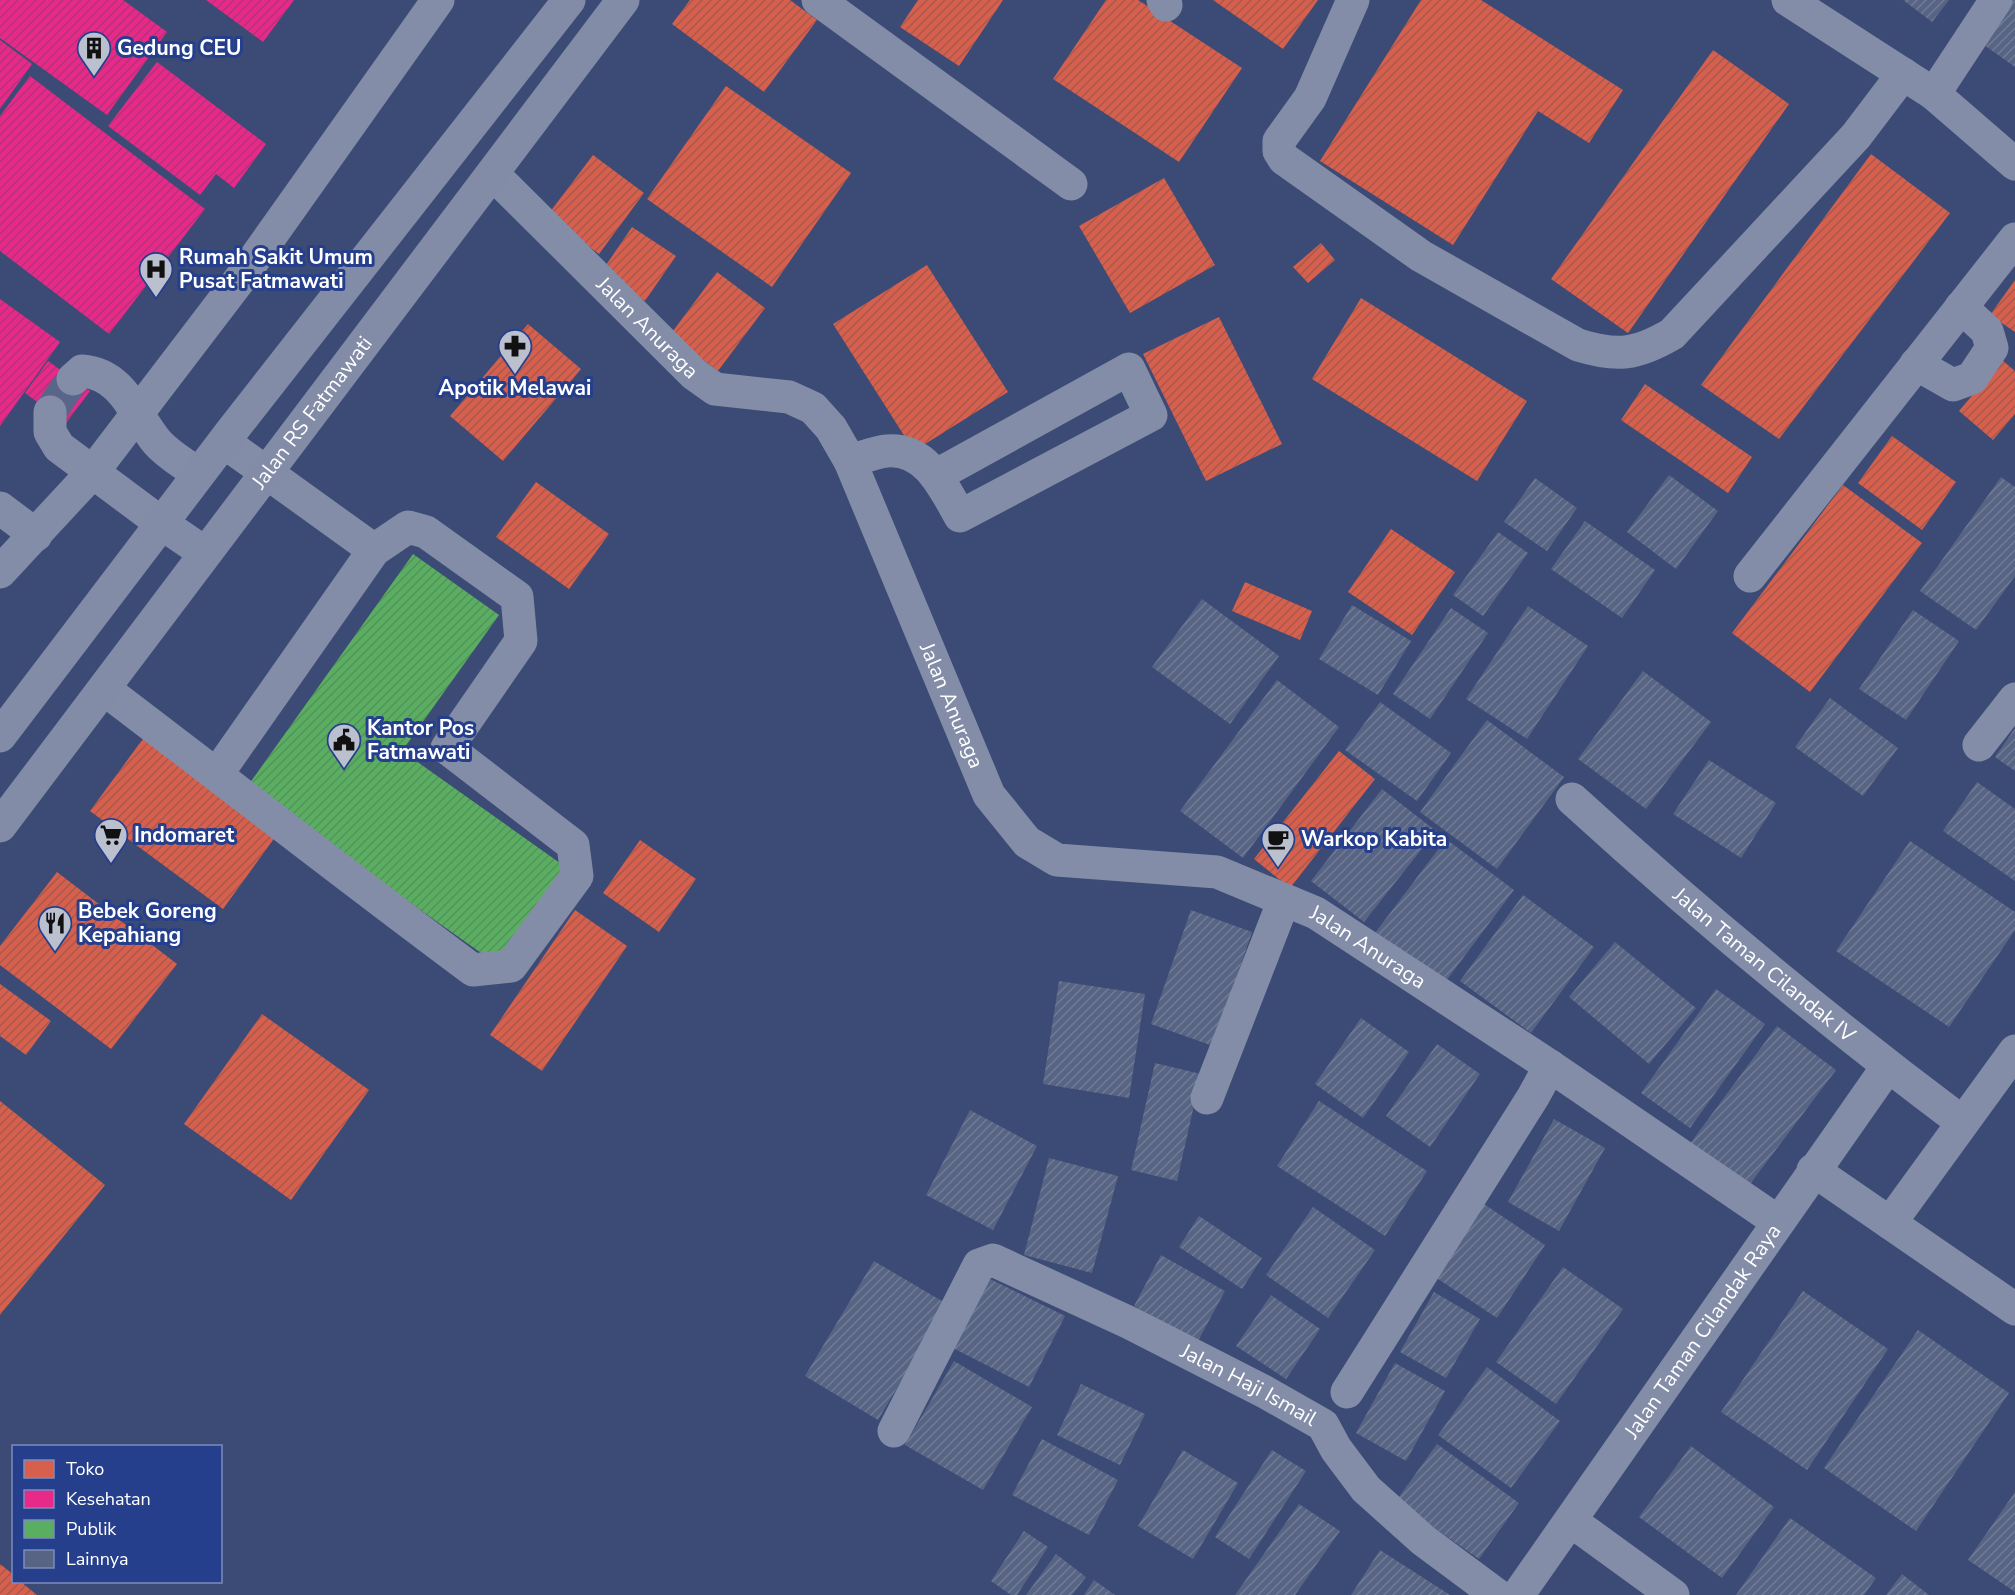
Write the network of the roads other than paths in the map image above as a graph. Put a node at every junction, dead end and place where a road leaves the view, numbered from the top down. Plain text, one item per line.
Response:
1 (438, 0) edge
2 (570, 0) edge
3 (623, 0) edge
4 (819, 0) edge
5 (1353, 0) edge
6 (1788, 0) edge
7 (1996, 0) edge
8 (1903, 74) junction
9 (1934, 94) junction
10 (2015, 164) edge
11 (493, 174) junction
12 (1071, 184) dead end
13 (2015, 239) edge
14 (1961, 307) junction
15 (1916, 364) junction
16 (73, 379) tunnel mouth
17 (50, 412) dead end
18 (137, 413) junction
19 (224, 442) junction
20 (850, 461) junction
21 (268, 472) junction
22 (92, 473) junction
23 (198, 474) junction
24 (937, 475) junction
25 (0, 508) edge
26 (161, 523) junction
27 (36, 535) junction
28 (374, 550) junction
29 (205, 553) junction
30 (0, 572) edge
31 (1750, 576) dead end
32 (104, 690) junction
33 (2015, 699) edge
34 (0, 736) edge
35 (1979, 745) dead end
36 (217, 774) junction
37 (1572, 799) dead end
38 (0, 826) edge
39 (1284, 900) junction
40 (2015, 1051) edge
41 (1550, 1066) junction
42 (1888, 1066) junction
43 (1207, 1098) dead end
44 (1962, 1122) junction
45 (1813, 1170) junction
46 (1777, 1221) junction
47 (1890, 1223) junction
48 (2015, 1309) edge
49 (1347, 1392) dead end
50 (894, 1431) dead end
51 (1571, 1521) junction
52 (1497, 1595) edge
53 (1518, 1595) edge
54 (1673, 1595) edge

1 - 18 street
2 - 19 main road
3 - 11 main road, Jalan RS Fatmawati
4 - 12 street
5 - 8 street
6 - 8 street
7 - 9 street
8 - 9 street
9 - 10 street
11 - 20 street, Jalan Anuraga
11 - 21 main road, Jalan RS Fatmawati
13 - 14 street
14 - 15 street
14 - 15 street
15 - 31 street
16 - 18 street
17 - 22 street
18 - 22 street
18 - 23 street
19 - 21 street
19 - 23 main road
20 - 24 street
20 - 39 street, Jalan Anuraga
21 - 28 street
21 - 29 main road, Jalan RS Fatmawati
22 - 26 street
22 - 27 street
23 - 26 main road
24 - 24 street
25 - 27 street
26 - 29 main road
26 - 34 main road
27 - 30 street
28 - 36 street
28 - 36 street
29 - 32 main road, Jalan RS Fatmawati
32 - 36 street
32 - 38 main road, Jalan RS Fatmawati
33 - 35 street
37 - 42 street, Jalan Taman Cilandak IV
39 - 41 street, Jalan Anuraga
39 - 43 street
40 - 44 street
41 - 46 street, Jalan Anuraga
41 - 49 street
42 - 44 street, Jalan Taman Cilandak IV
42 - 45 street, Jalan Taman Cilandak Raya
44 - 47 street
45 - 46 street, Jalan Taman Cilandak Raya
45 - 47 street
46 - 51 street, Jalan Taman Cilandak Raya
47 - 48 street
50 - 52 street, Jalan Haji Ismail
51 - 53 street, Jalan Taman Cilandak Raya
51 - 54 street

